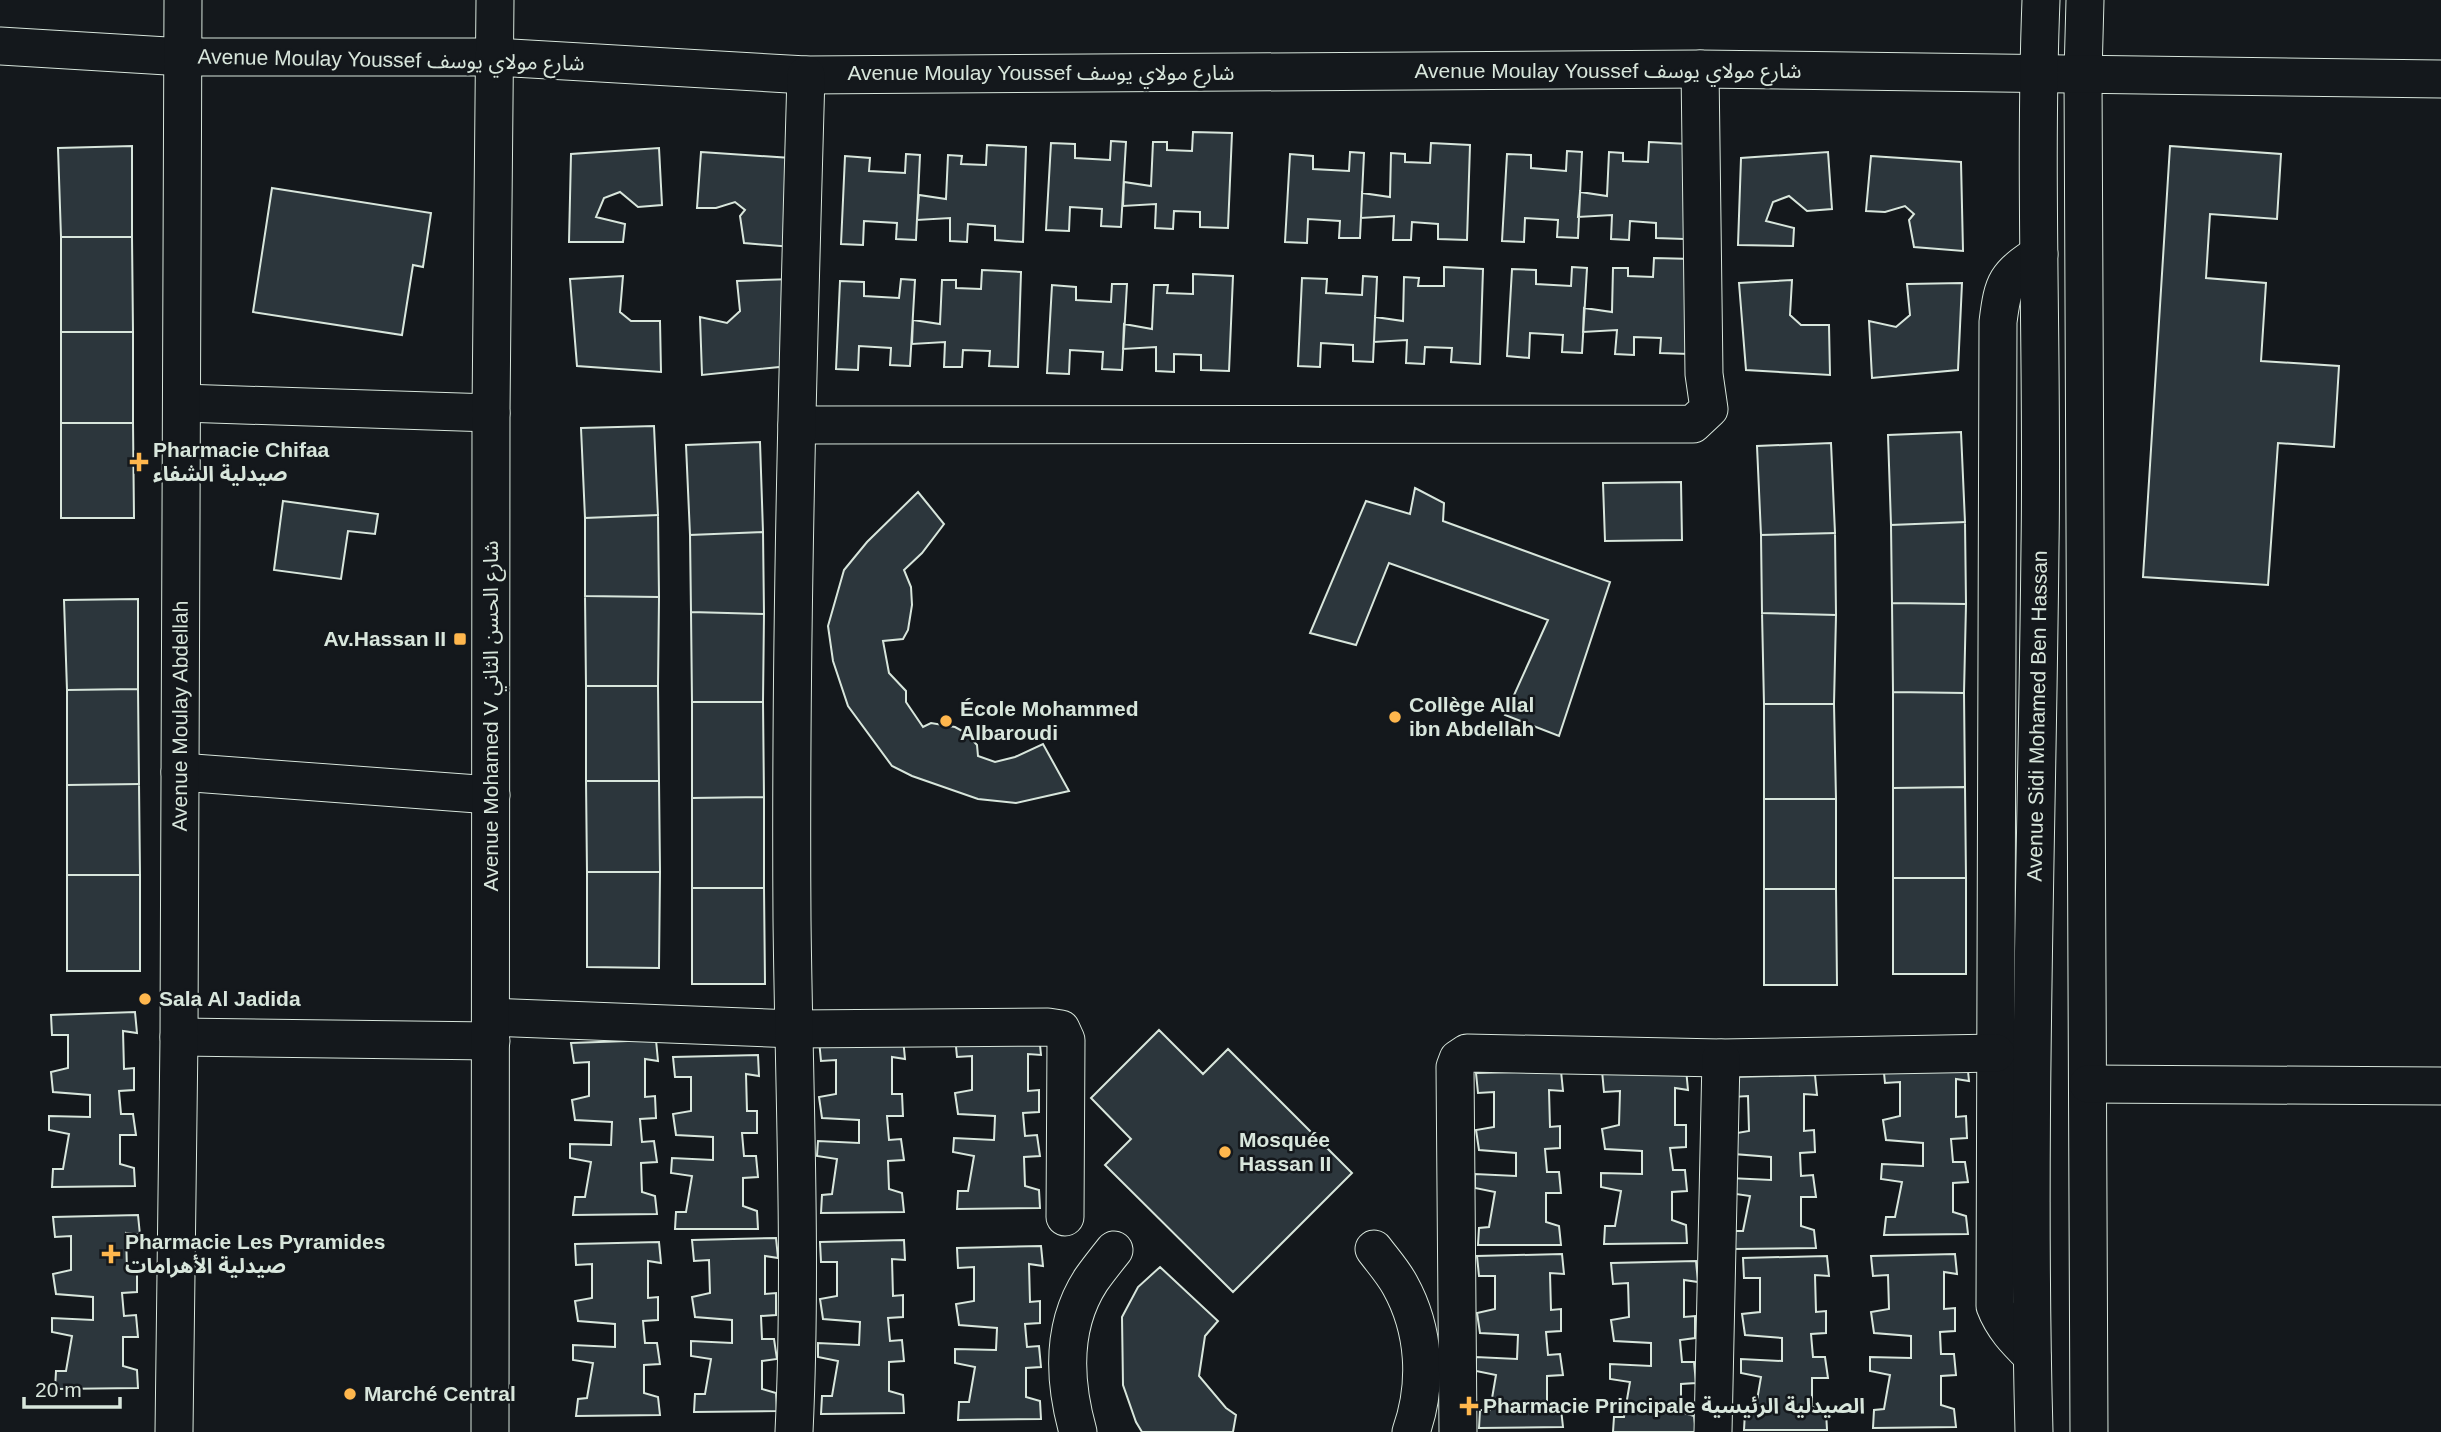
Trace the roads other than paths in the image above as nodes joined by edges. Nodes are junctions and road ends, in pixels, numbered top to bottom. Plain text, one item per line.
1 (183, 0) edge
2 (495, 0) edge
3 (2041, 0) edge
4 (2085, 0) edge
5 (0, 46) edge
6 (184, 57) junction
7 (494, 57) junction
8 (1700, 69) junction
9 (2083, 74) junction
10 (806, 75) junction
11 (2038, 75) junction
12 (2441, 79) edge
13 (2039, 254) junction
14 (182, 403) junction
15 (491, 413) junction
16 (797, 425) junction
17 (180, 772) junction
18 (491, 795) junction
19 (491, 1029) junction
20 (794, 1029) junction
21 (179, 1037) junction
22 (1996, 1053) junction
23 (1721, 1058) junction
24 (2088, 1084) junction
25 (2441, 1086) edge
26 (1065, 1217) dead end
27 (1114, 1250) dead end
28 (1374, 1250) dead end
29 (2032, 1356) junction
30 (174, 1432) edge
31 (490, 1432) edge
32 (794, 1432) edge
33 (1078, 1432) edge
34 (1411, 1432) edge
35 (1458, 1432) edge
36 (1713, 1432) edge
37 (2034, 1432) edge
38 (2090, 1432) edge

1 - 6 street, Avenue Moulay Abdellah
2 - 7 street, Avenue Mohamed V شارع الحسن الثاني
3 - 11 street, Avenue Sidi Mohamed Ben Hassan
4 - 9 street, Avenue Sidi Mohamed Ben Hassan
5 - 6 street, Avenue Moulay Youssef شارع مولاي يوسف
6 - 7 street, Avenue Moulay Youssef شارع مولاي يوسف
6 - 14 street, Avenue Moulay Abdellah
7 - 10 street, Avenue Moulay Youssef شارع مولاي يوسف
7 - 15 street, Avenue Mohamed V شارع الحسن الثاني
8 - 10 street, Avenue Moulay Youssef شارع مولاي يوسف
8 - 11 street, Avenue Moulay Youssef شارع مولاي يوسف
8 - 16 street
9 - 11 street, Avenue Moulay Youssef شارع مولاي يوسف
9 - 12 street, Avenue Moulay Youssef شارع مولاي يوسف
9 - 24 street, Avenue Sidi Mohamed Ben Hassan
10 - 16 street
11 - 13 street, Avenue Sidi Mohamed Ben Hassan
13 - 22 street
13 - 29 street, Avenue Sidi Mohamed Ben Hassan
14 - 15 street
14 - 17 street, Avenue Moulay Abdellah
15 - 18 street, Avenue Mohamed V شارع الحسن الثاني
16 - 20 street
17 - 18 street
17 - 21 street, Avenue Moulay Abdellah
18 - 19 street, Avenue Mohamed V شارع الحسن الثاني
19 - 20 street
19 - 21 street
19 - 31 street, Avenue Mohamed V شارع الحسن الثاني
20 - 26 street
20 - 32 street
21 - 30 street, Avenue Moulay Abdellah
22 - 23 street
22 - 29 street
23 - 35 street
23 - 36 street
24 - 25 street
24 - 38 street, Avenue Sidi Mohamed Ben Hassan
27 - 33 street
28 - 34 street
29 - 37 street, Avenue Sidi Mohamed Ben Hassan

